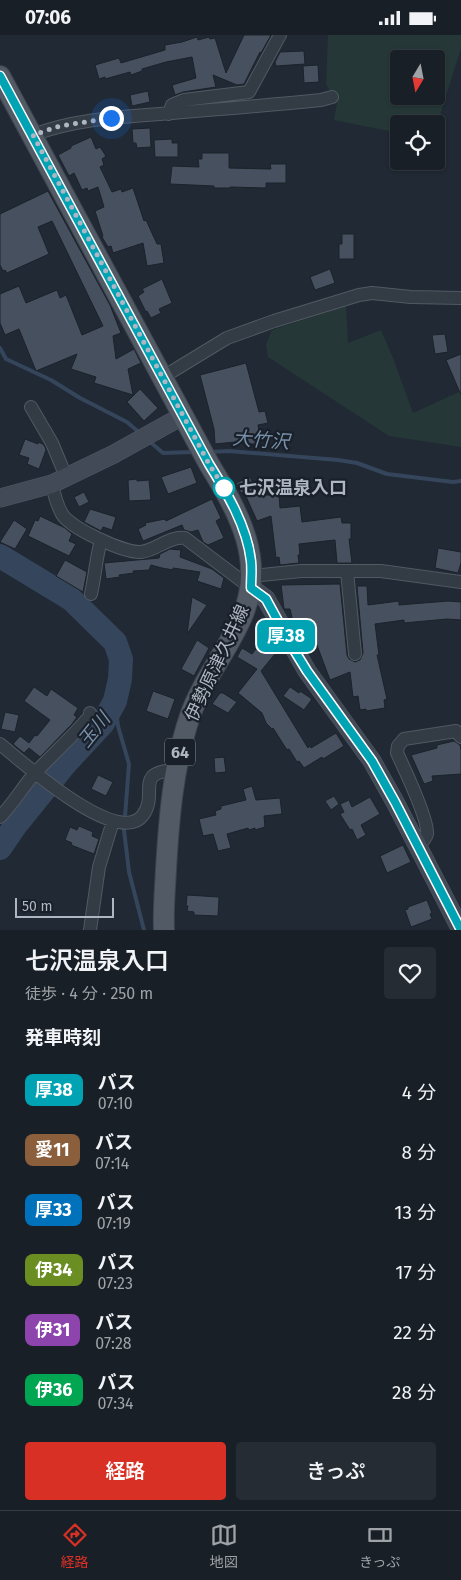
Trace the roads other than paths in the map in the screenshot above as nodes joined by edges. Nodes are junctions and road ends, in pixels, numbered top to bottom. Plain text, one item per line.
1 (280, 35) edge
2 (0, 76) edge
3 (332, 97) dead end
4 (169, 114) junction
5 (33, 135) junction
6 (461, 298) edge
7 (163, 377) junction
8 (31, 407) dead end
9 (184, 415) junction
10 (60, 481) junction
11 (0, 498) edge
12 (101, 540) junction
13 (347, 571) junction
14 (251, 582) junction
15 (461, 582) edge
16 (91, 594) dead end
17 (355, 654) dead end
18 (90, 713) dead end
19 (461, 737) edge
20 (0, 744) edge
21 (399, 745) junction
22 (175, 770) junction
23 (37, 774) junction
24 (424, 795) dead end
25 (0, 817) edge
26 (121, 822) junction
27 (418, 847) junction
28 (90, 930) edge
29 (164, 930) edge
30 (460, 930) edge

1 - 4 street
2 - 5 main road, 伊勢原津久井線 / 64
3 - 4 street
4 - 5 street
5 - 7 main road, 伊勢原津久井線 / 64
6 - 7 street
7 - 9 main road, 伊勢原津久井線 / 64
8 - 10 street
9 - 10 street
9 - 14 main road, 伊勢原津久井線 / 64
10 - 11 street
10 - 12 street
12 - 14 street
12 - 16 street
13 - 14 street
13 - 15 street
13 - 17 street
14 - 22 main road, 伊勢原津久井線 / 64
14 - 27 street
18 - 23 street
19 - 21 street
20 - 23 street
21 - 24 street
21 - 27 street
22 - 26 street
22 - 29 main road, 伊勢原津久井線 / 64
23 - 25 street
23 - 26 street
26 - 28 street
27 - 30 street

